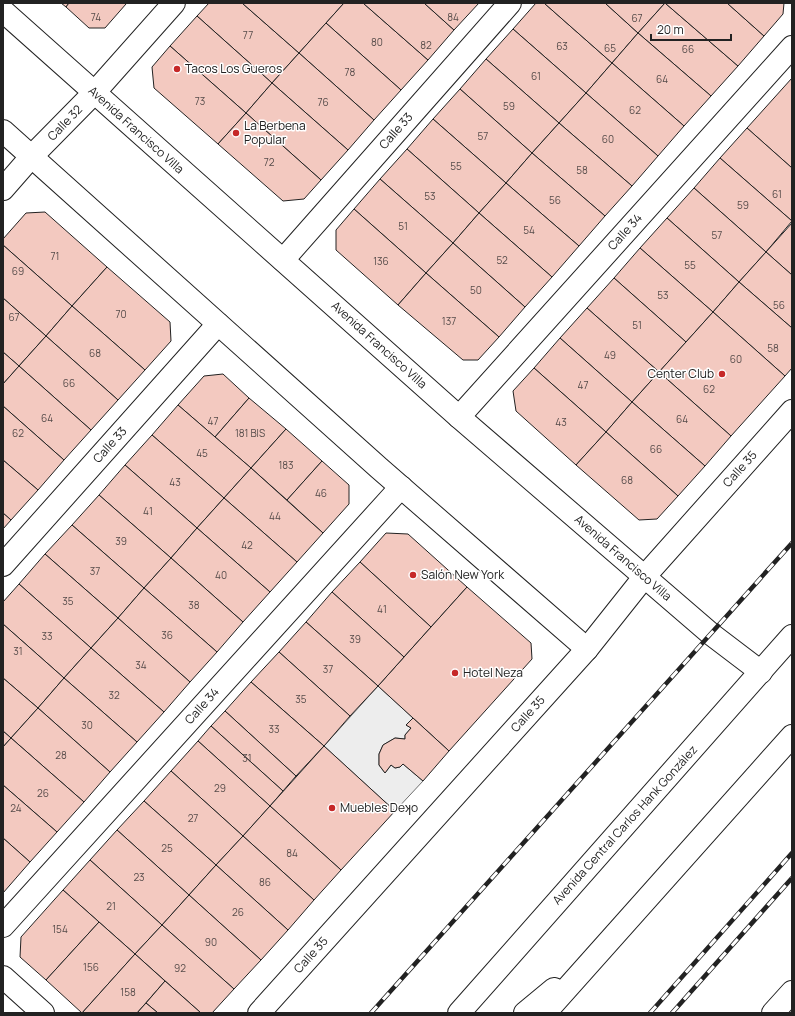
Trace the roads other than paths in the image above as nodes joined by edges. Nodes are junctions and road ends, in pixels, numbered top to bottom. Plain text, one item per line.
1 (174, 3) edge
2 (510, 3) edge
3 (3, 11) edge
4 (792, 47) edge
5 (94, 93) junction
6 (3, 131) edge
7 (31, 157) junction
8 (3, 189) edge
9 (283, 260) junction
10 (218, 324) junction
11 (792, 411) edge
12 (459, 417) junction
13 (401, 487) junction
14 (3, 565) edge
15 (645, 576) junction
16 (792, 636) edge
17 (587, 649) junction
18 (761, 672) junction
19 (792, 736) edge
20 (3, 926) edge
21 (597, 955) junction
22 (3, 977) edge
23 (792, 992) edge
24 (43, 1013) edge
25 (259, 1013) edge
26 (459, 1013) edge
27 (525, 1013) edge
28 (545, 1013) edge
29 (773, 1013) edge

1 - 5 main road, Calle 32
2 - 9 main road, Calle 33
3 - 5 main road, Avenida Francisco Villa
4 - 12 main road, Calle 34
5 - 7 main road, Calle 32
5 - 9 main road, Avenida Francisco Villa
6 - 7 main road
7 - 8 main road, Calle 32
7 - 10 main road
9 - 12 main road, Avenida Francisco Villa
10 - 13 main road
10 - 14 main road, Calle 33
11 - 15 main road, Calle 35
12 - 15 main road, Avenida Francisco Villa
13 - 17 main road
13 - 20 main road, Calle 34
15 - 17 main road, Calle 35
15 - 18 main road, Avenida Francisco Villa
16 - 18 main road, Avenida Central Carlos Hank González
17 - 25 main road, Calle 35
18 - 26 main road, Avenida Central Carlos Hank González
19 - 21 main road
21 - 27 main road
21 - 28 main road
22 - 24 main road
23 - 29 main road

